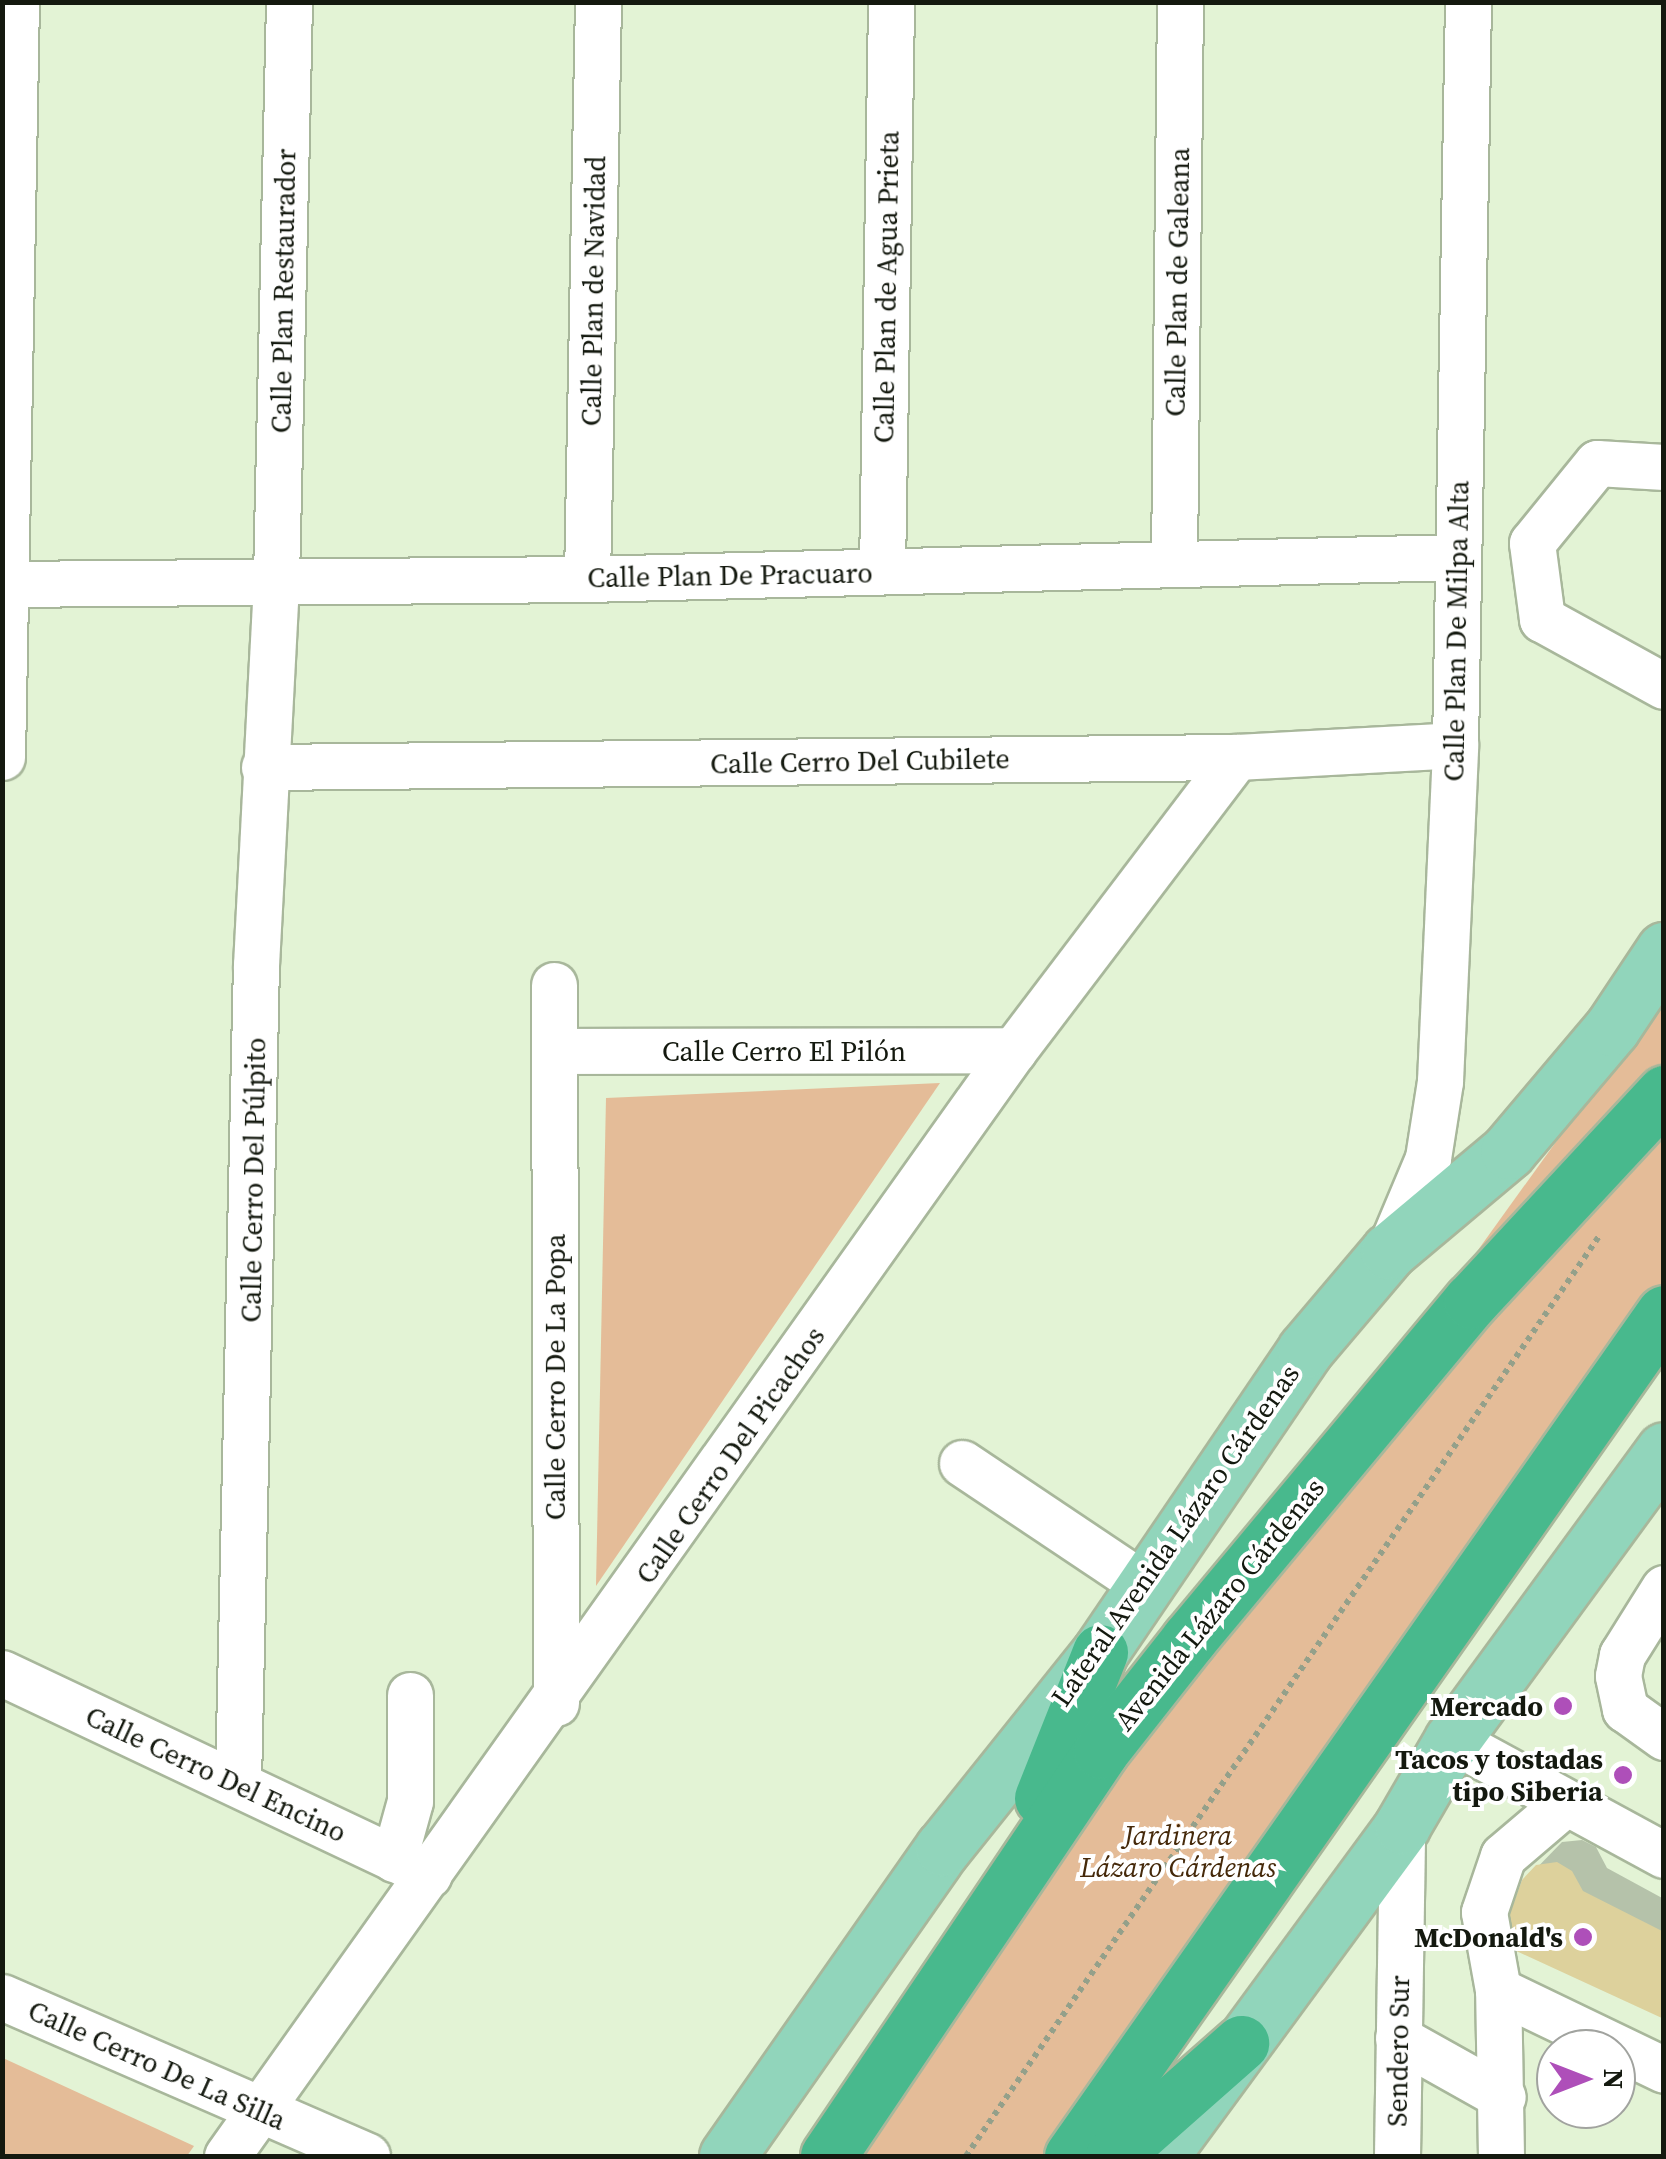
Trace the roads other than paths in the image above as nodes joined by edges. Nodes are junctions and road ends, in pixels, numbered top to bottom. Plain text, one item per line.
1 (16, 2) edge
2 (289, 2) edge
3 (598, 2) edge
4 (890, 2) edge
5 (1180, 2) edge
6 (1468, 2) edge
7 (1664, 466) edge
8 (1457, 557) junction
9 (1174, 562) junction
10 (882, 572) junction
11 (276, 579) junction
12 (587, 579) junction
13 (6, 584) edge
14 (1664, 686) edge
15 (1455, 745) junction
16 (2, 757) edge
17 (1236, 757) junction
18 (264, 767) junction
19 (1664, 950) edge
20 (554, 986) dead end
21 (1014, 1050) junction
22 (554, 1051) junction
23 (1664, 1093) edge
24 (1388, 1251) junction
25 (1664, 1312) edge
26 (1664, 1450) edge
27 (962, 1463) dead end
28 (1144, 1585) junction
29 (1664, 1588) edge
30 (1100, 1652) junction
31 (2, 1674) edge
32 (410, 1695) dead end
33 (556, 1703) junction
34 (1664, 1737) edge
35 (1452, 1740) junction
36 (238, 1782) junction
37 (1564, 1804) junction
38 (1402, 1826) junction
39 (1664, 1854) edge
40 (412, 1867) junction
41 (1002, 1901) junction
42 (1498, 1990) junction
43 (2, 1996) edge
44 (1398, 2038) junction
45 (1241, 2042) junction
46 (1664, 2070) edge
47 (1502, 2097) junction
48 (258, 2109) junction
49 (227, 2156) edge
50 (368, 2156) edge
51 (727, 2156) edge
52 (828, 2156) edge
53 (1072, 2156) edge
54 (1113, 2156) edge
55 (1160, 2156) edge
56 (1397, 2156) edge
57 (1501, 2156) edge

1 - 13 street
2 - 11 street, Calle Plan Restaurador
3 - 12 street, Calle Plan de Navidad
4 - 10 street, Calle Plan de Agua Prieta
5 - 9 street, Calle Plan de Galeana
6 - 8 street, Calle Plan De Milpa Alta
7 - 14 street
8 - 9 street, Calle Plan De Pracuaro
8 - 15 street, Calle Plan De Milpa Alta
9 - 10 street, Calle Plan De Pracuaro
10 - 12 street, Calle Plan De Pracuaro
11 - 12 street, Calle Plan De Pracuaro
11 - 13 street, Calle Plan De Pracuaro
11 - 18 street, Calle Cerro Del Púlpito
13 - 16 street
15 - 17 street, Calle Cerro Del Cubilete
15 - 24 street, Calle Plan De Milpa Alta
17 - 18 street, Calle Cerro Del Cubilete
17 - 21 street, Calle Cerro Del Picachos
18 - 36 street, Calle Cerro Del Púlpito
19 - 24 main road, Lateral Avenida Lázaro Cárdenas
20 - 22 street, Calle Cerro De La Popa
21 - 22 street, Calle Cerro El Pilón
21 - 33 street, Calle Cerro Del Picachos
22 - 33 street, Calle Cerro De La Popa
23 - 41 highway, Avenida Lázaro Cárdenas
24 - 28 main road, Lateral Avenida Lázaro Cárdenas
25 - 53 highway
26 - 35 main road
27 - 28 street
28 - 30 main road, Lateral Avenida Lázaro Cárdenas
29 - 34 street
30 - 41 highway
30 - 51 main road, Lateral Avenida Lázaro Cárdenas
31 - 36 street, Calle Cerro Del Encino
32 - 40 street
33 - 40 street, Calle Cerro Del Picachos
35 - 37 street
35 - 38 main road
36 - 40 street, Calle Cerro Del Encino
37 - 39 street
37 - 42 street
38 - 44 street, Sendero Sur
38 - 45 main road
40 - 48 street, Calle Cerro Del Picachos
41 - 52 highway, Avenida Lázaro Cárdenas
42 - 46 street
42 - 47 street
43 - 48 street, Calle Cerro De La Silla
44 - 47 street
44 - 56 street, Sendero Sur
45 - 54 highway
45 - 55 main road
47 - 57 street
48 - 49 street, Calle Cerro Del Picachos
48 - 50 street, Calle Cerro De La Silla

